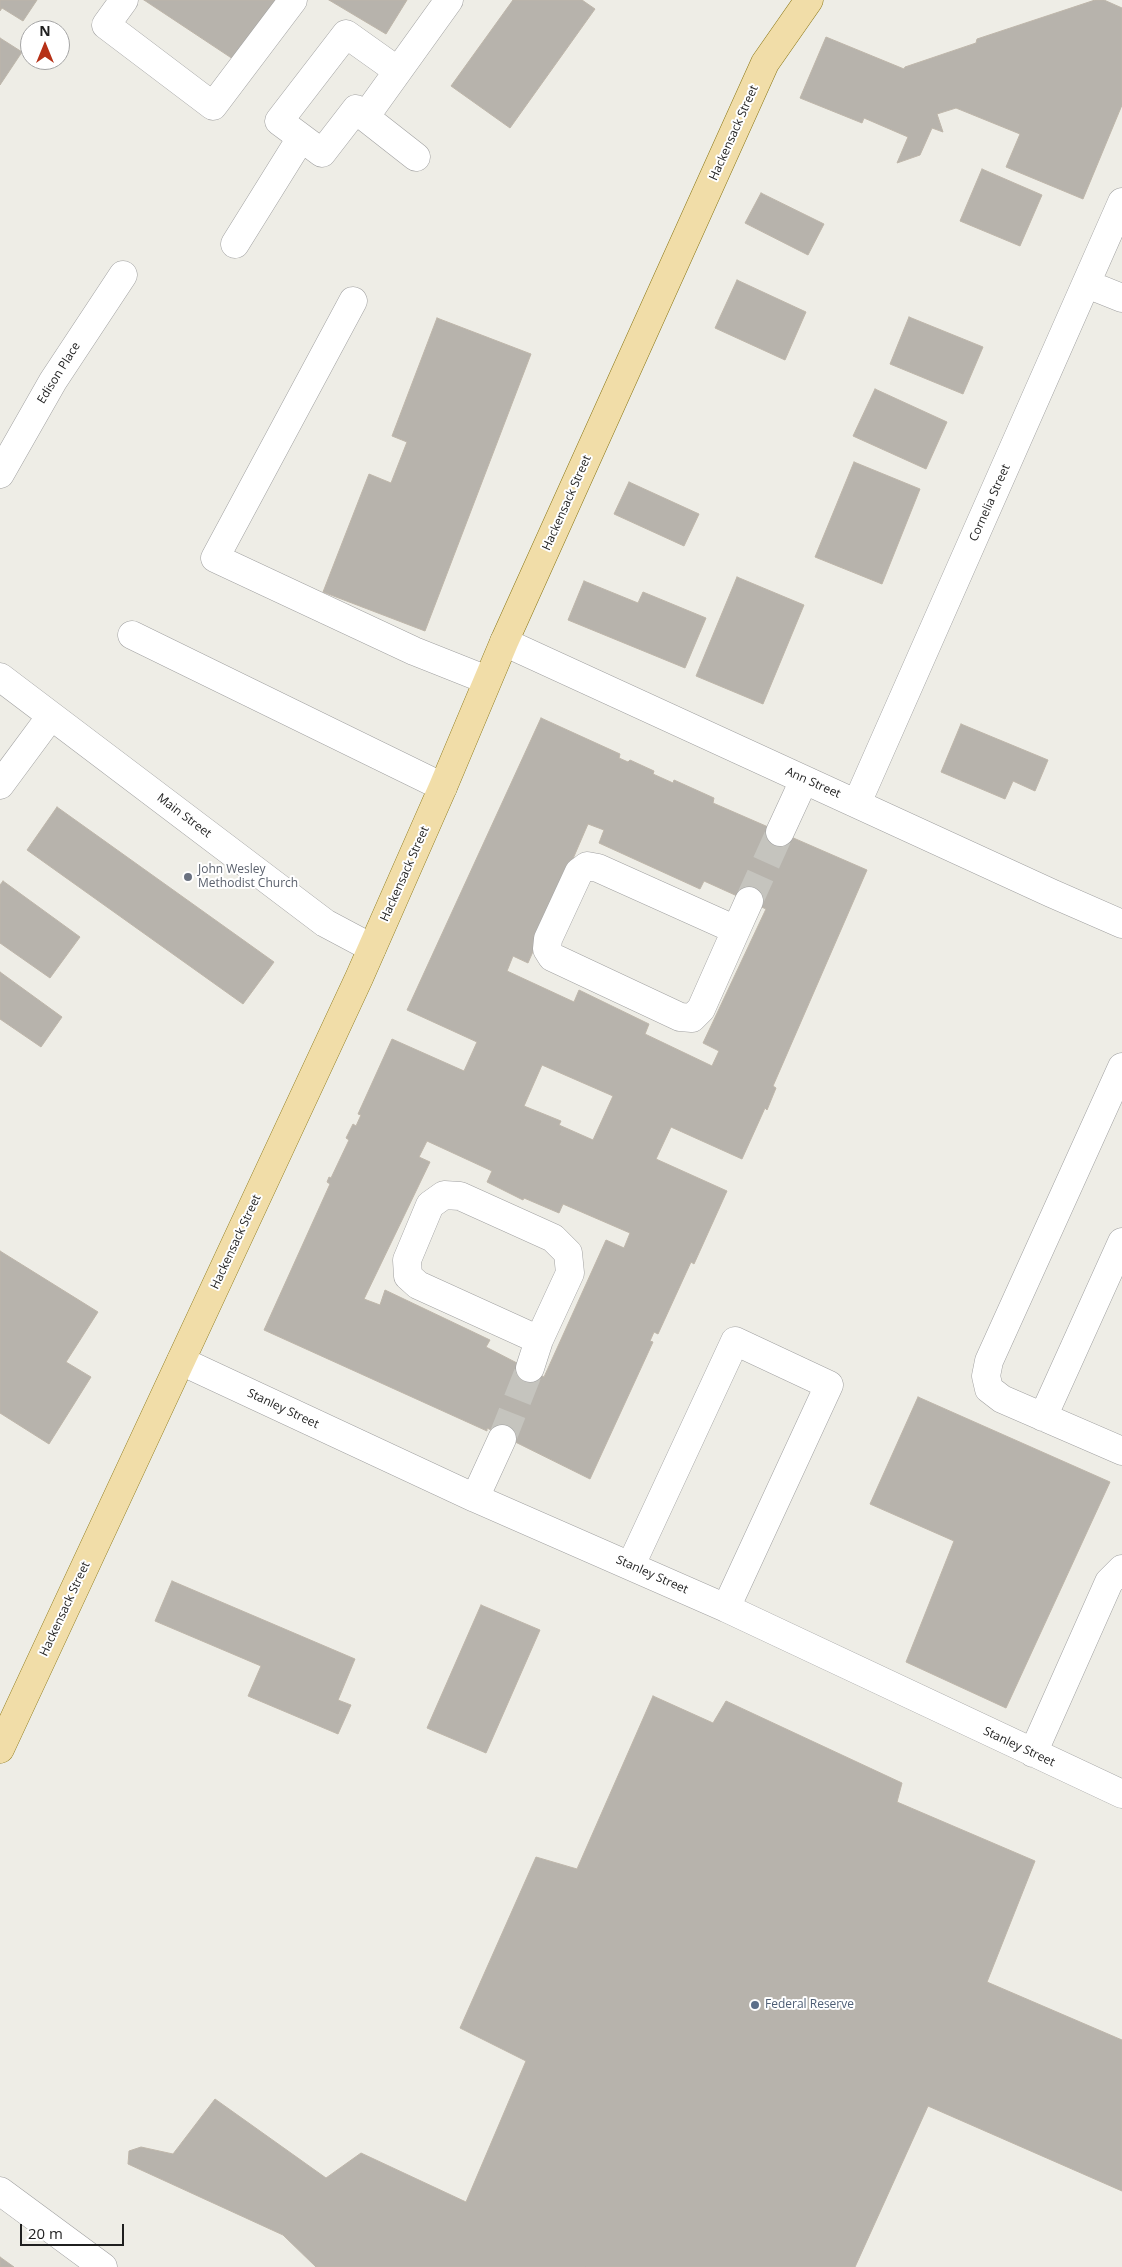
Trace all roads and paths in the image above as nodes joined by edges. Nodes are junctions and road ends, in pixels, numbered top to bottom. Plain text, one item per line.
1 (124, 0) edge
2 (293, 0) edge
3 (449, 0) edge
4 (809, 0) edge
5 (398, 71) junction
6 (366, 117) junction
7 (301, 138) junction
8 (416, 157) dead end
9 (1122, 202) edge
10 (235, 244) dead end
11 (123, 275) dead end
12 (1087, 284) junction
13 (1122, 298) edge
14 (353, 301) dead end
15 (0, 474) edge
16 (132, 635) dead end
17 (504, 642) junction
18 (0, 677) edge
19 (488, 680) junction
20 (51, 716) junction
21 (804, 780) junction
22 (0, 785) edge
23 (443, 787) junction
24 (857, 803) junction
25 (780, 832) tunnel mouth
26 (749, 901) tunnel mouth
27 (1122, 924) edge
28 (736, 930) junction
29 (372, 948) junction
30 (1122, 1067) edge
31 (1122, 1242) edge
32 (539, 1340) junction
33 (181, 1361) junction
34 (530, 1368) tunnel mouth
35 (1043, 1417) junction
36 (502, 1439) tunnel mouth
37 (1122, 1451) edge
38 (475, 1498) junction
39 (632, 1566) junction
40 (1122, 1569) edge
41 (726, 1608) junction
42 (0, 1749) edge
43 (1033, 1753) junction
44 (1122, 1794) edge
45 (0, 2191) edge
46 (103, 2267) edge

1 - 2 street
3 - 5 street
4 - 17 main road, Hackensack Street
5 - 6 street
5 - 7 street
6 - 7 street
6 - 8 street
7 - 10 street
9 - 12 street, Cornelia Street
11 - 15 street, Edison Place
12 - 13 street
12 - 24 street, Cornelia Street
14 - 19 street
16 - 23 street
17 - 19 main road, Hackensack Street
17 - 21 street, Ann Street
18 - 20 street, Main Street
19 - 23 main road, Hackensack Street
20 - 22 street
20 - 29 street, Main Street
21 - 24 street, Ann Street
21 - 25 street
23 - 29 main road, Hackensack Street
24 - 27 street, Ann Street
26 - 28 street
28 - 28 street
29 - 33 main road, Hackensack Street
30 - 35 street
31 - 35 street
32 - 32 street
32 - 34 street
33 - 38 street, Stanley Street
33 - 42 main road, Hackensack Street
35 - 37 street
36 - 38 street
38 - 39 street, Stanley Street
39 - 41 street, Stanley Street
39 - 41 street
40 - 43 street
41 - 43 street, Stanley Street
43 - 44 street, Stanley Street
45 - 46 street

